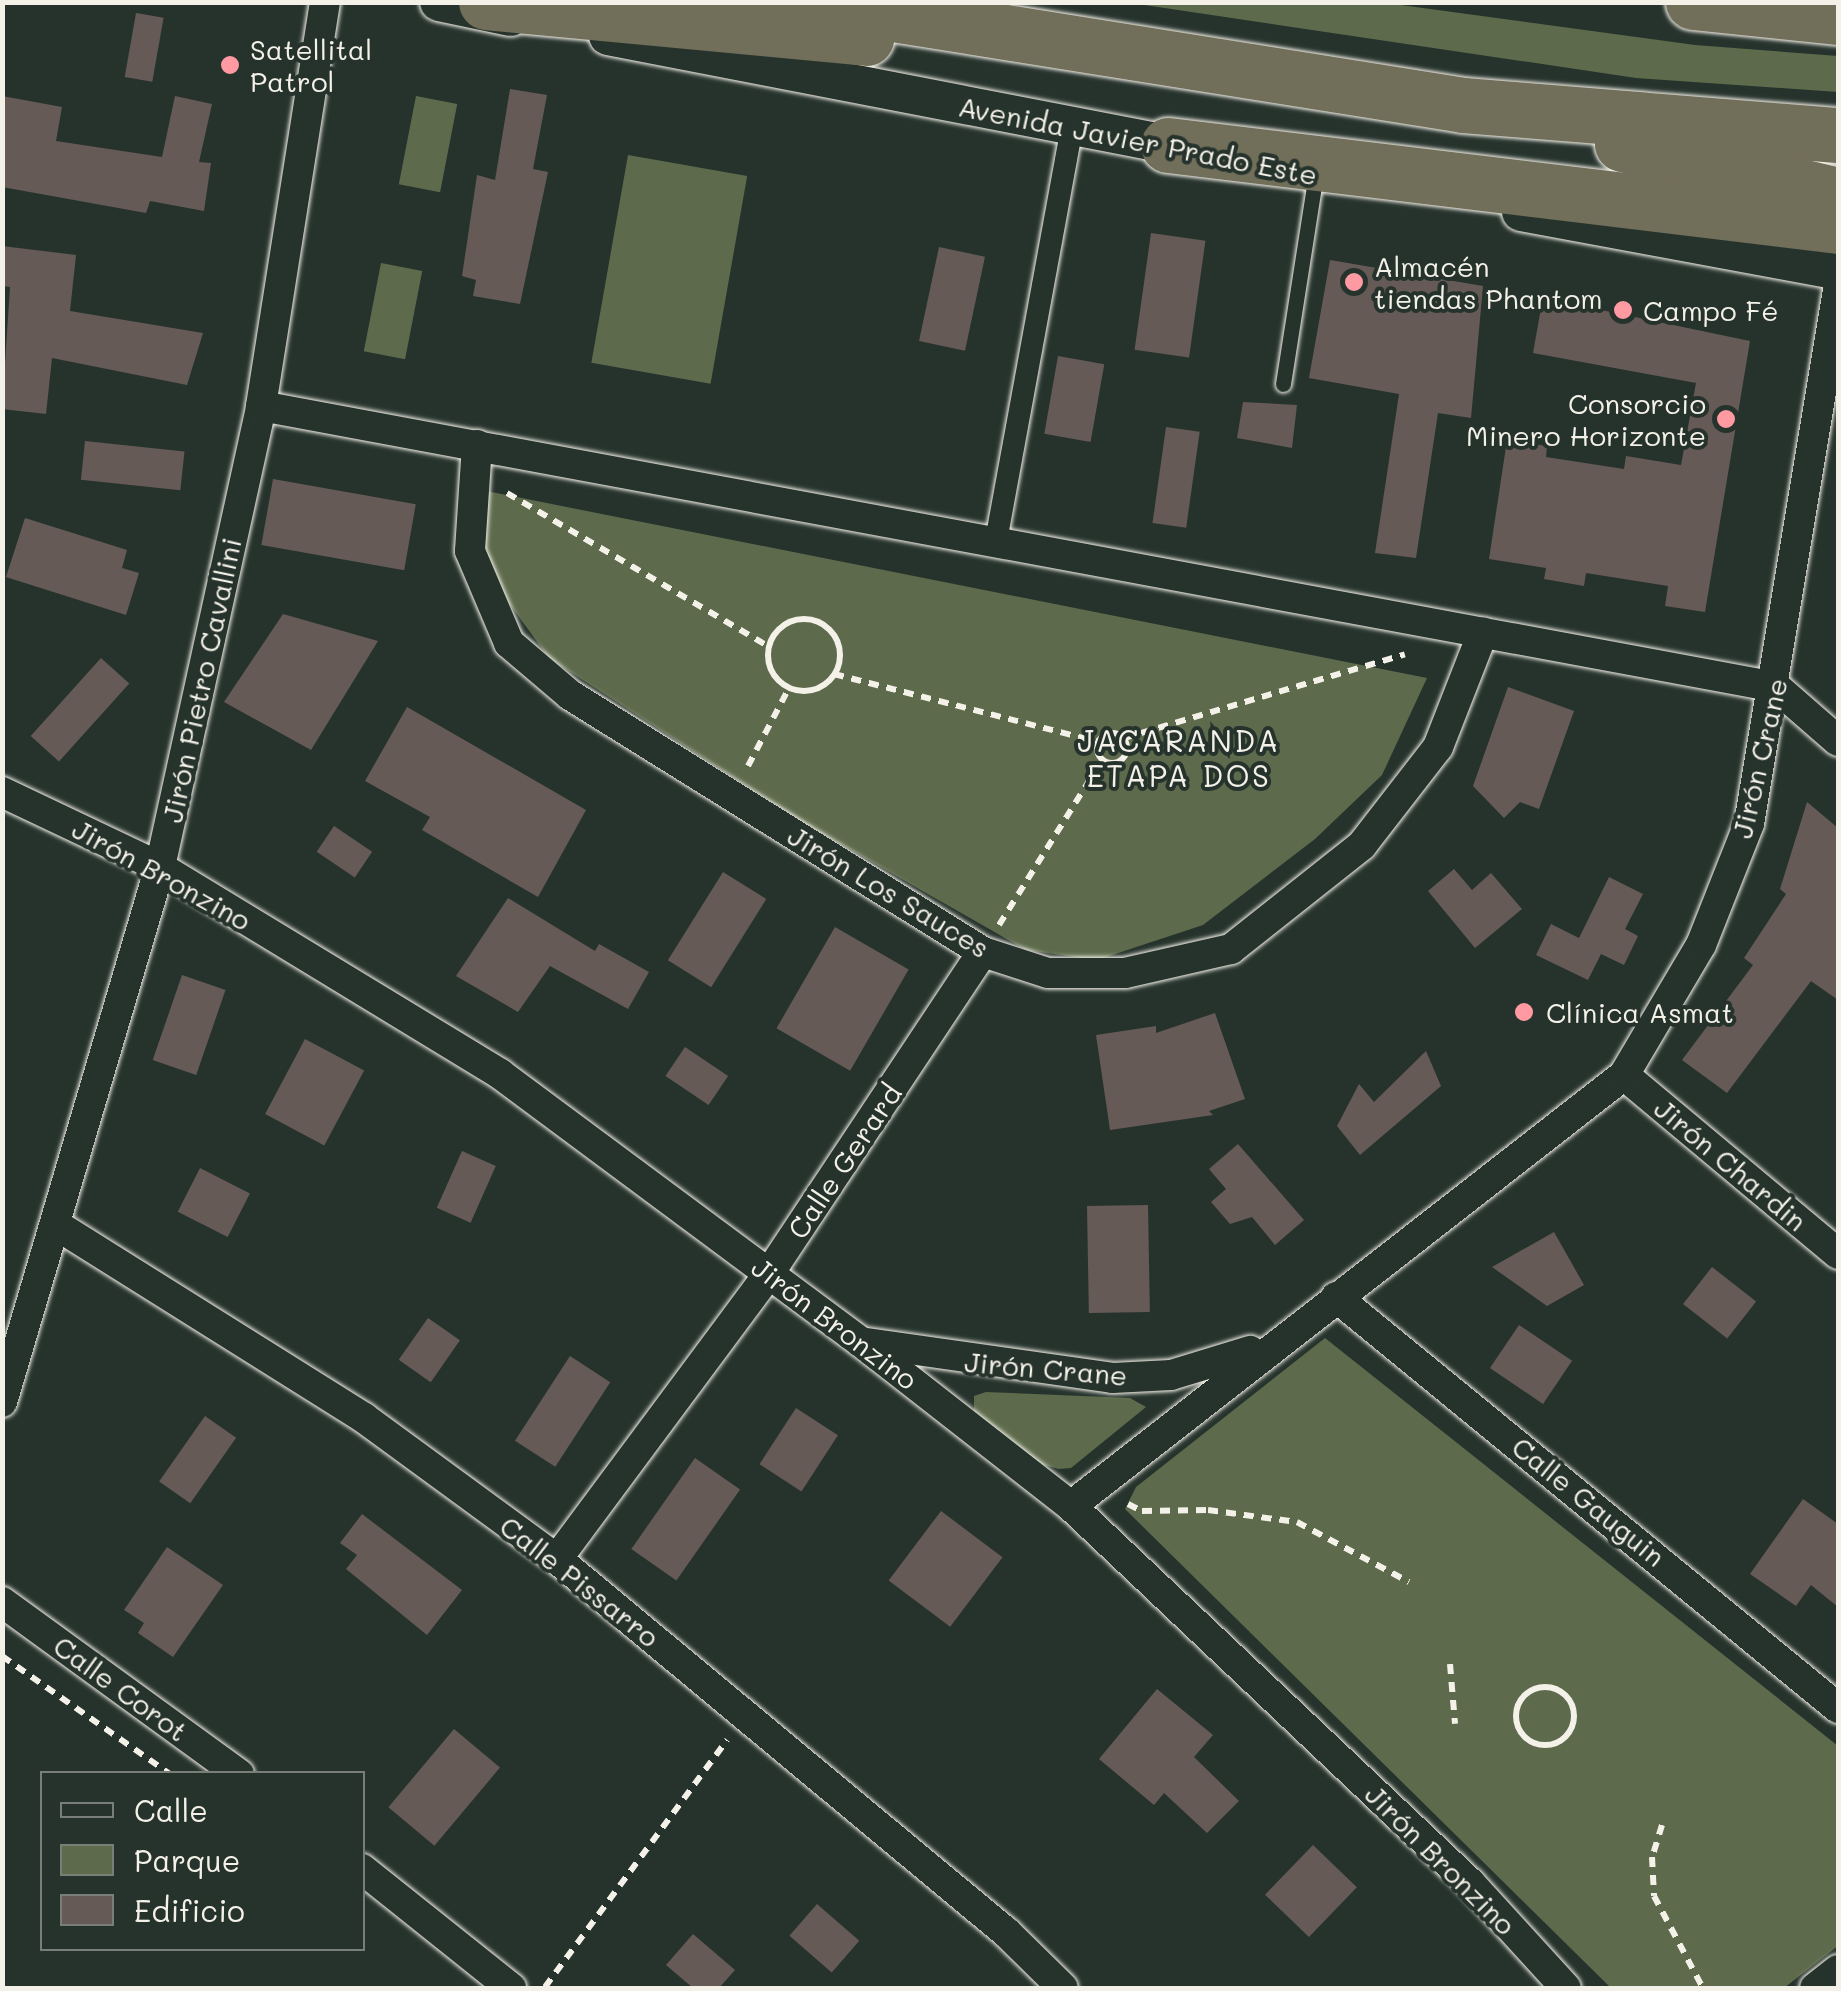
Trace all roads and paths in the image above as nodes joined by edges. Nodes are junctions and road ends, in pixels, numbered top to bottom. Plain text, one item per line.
1 (325, 2) edge
2 (439, 2) edge
3 (486, 2) edge
4 (818, 2) edge
5 (1693, 2) edge
6 (1838, 17) edge
7 (1181, 59) junction
8 (1464, 105) junction
9 (1072, 128) junction
10 (1838, 135) edge
11 (1168, 145) junction
12 (1316, 174) junction
13 (1838, 195) edge
14 (1838, 226) edge
15 (1838, 271) edge
16 (1838, 290) edge
17 (1283, 384) dead end
18 (261, 406) junction
19 (476, 460) junction
20 (996, 542) junction
21 (1483, 632) junction
22 (769, 646) junction
23 (834, 674) junction
24 (1776, 687) junction
25 (789, 688) junction
26 (1124, 738) junction
27 (1838, 741) edge
28 (1098, 742) junction
29 (1102, 760) junction
30 (2, 792) edge
31 (732, 796) junction
32 (160, 868) junction
33 (983, 952) junction
34 (1624, 1075) junction
35 (58, 1226) junction
36 (1838, 1254) edge
37 (770, 1272) junction
38 (1336, 1297) junction
39 (1285, 1337) junction
40 (861, 1342) junction
41 (2, 1402) edge
42 (1118, 1498) dead end
43 (1071, 1506) junction
44 (558, 1559) junction
45 (1409, 1582) dead end
46 (2, 1602) edge
47 (2, 1656) edge
48 (1450, 1664) dead end
49 (1518, 1704) joint
50 (1838, 1708) edge
51 (746, 1714) junction
52 (1456, 1724) dead end
53 (166, 1771) edge
54 (235, 1771) edge
55 (1662, 1825) dead end
56 (365, 1871) edge
57 (1838, 1970) edge
58 (511, 1988) edge
59 (544, 1988) edge
60 (1063, 1988) edge
61 (1566, 1988) edge
62 (1703, 1988) edge
63 (1815, 1988) edge

1 - 18 street, Jirón Pietro Cavallini
2 - 9 street, Avenida Javier Prado Este
3 - 7 highway
4 - 7 highway
5 - 6 highway
7 - 8 highway
8 - 10 highway
8 - 13 highway
9 - 11 street, Avenida Javier Prado Este
9 - 20 street
11 - 12 street, Avenida Javier Prado Este
11 - 14 highway
12 - 15 street, Avenida Javier Prado Este
12 - 17 lane
16 - 24 street, Jirón Crane
18 - 19 street
18 - 32 street, Jirón Pietro Cavallini
19 - 20 street
19 - 22 path
19 - 31 street, Jirón Los Sauces
20 - 21 street
21 - 24 street
21 - 26 path
21 - 33 street, Jirón Los Sauces
22 - 23 path
22 - 25 path
23 - 25 path
23 - 28 path
24 - 27 street
24 - 34 street, Jirón Crane
25 - 31 path
26 - 28 path
26 - 29 path
28 - 29 path
29 - 33 path
30 - 32 street, Jirón Bronzino
31 - 33 street, Jirón Los Sauces
32 - 35 street, Jirón Pietro Cavallini
32 - 37 street, Jirón Bronzino
33 - 37 street, Calle Gerard
34 - 36 street, Jirón Chardin
34 - 38 street, Jirón Crane
35 - 41 street, Jirón Pietro Cavallini
35 - 44 street, Calle Pissarro
37 - 40 street, Jirón Bronzino
37 - 44 street, Calle Gerard
38 - 39 street, Jirón Crane
38 - 50 street, Calle Gauguin
39 - 40 street, Jirón Crane
39 - 43 street, Jirón Crane
40 - 43 street, Jirón Bronzino
42 - 45 path
43 - 61 street, Jirón Bronzino
44 - 51 street, Calle Pissarro
46 - 54 street, Calle Corot
47 - 53 path
48 - 52 path
49 - 49 path
51 - 59 path
51 - 60 street, Calle Pissarro
55 - 62 path
56 - 58 street
57 - 63 street

